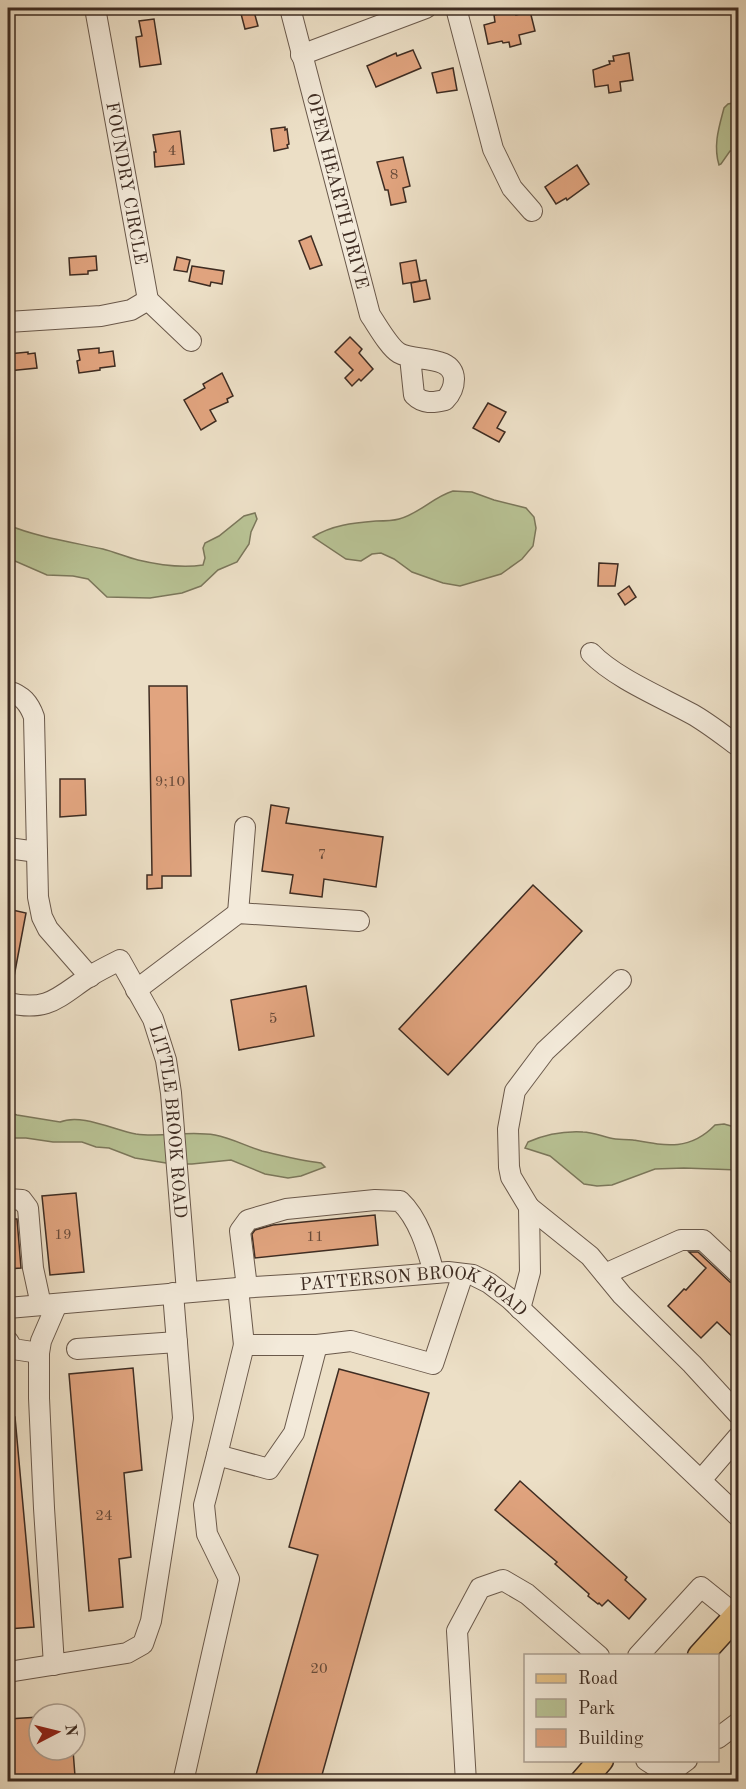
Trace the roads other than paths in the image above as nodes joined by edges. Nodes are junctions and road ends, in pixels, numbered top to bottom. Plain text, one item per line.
1 (95, 8) edge
2 (290, 8) edge
3 (426, 8) edge
4 (456, 8) edge
5 (302, 55) junction
6 (532, 211) dead end
7 (148, 300) junction
8 (8, 322) edge
9 (192, 341) dead end
10 (410, 357) dead end
11 (591, 653) dead end
12 (8, 691) edge
13 (738, 746) edge
14 (245, 826) dead end
15 (8, 848) edge
16 (37, 852) junction
17 (238, 914) junction
18 (360, 921) dead end
19 (90, 976) junction
20 (621, 980) dead end
21 (136, 990) junction
22 (8, 1003) edge
23 (8, 1199) edge
24 (529, 1207) junction
25 (434, 1273) junction
26 (738, 1273) edge
27 (463, 1274) junction
28 (605, 1274) junction
29 (243, 1287) junction
30 (180, 1293) junction
31 (49, 1304) junction
32 (9, 1308) edge
33 (520, 1309) junction
34 (8, 1330) edge
35 (8, 1341) edge
36 (177, 1342) junction
37 (244, 1345) junction
38 (317, 1345) junction
39 (77, 1349) dead end
40 (39, 1353) junction
41 (738, 1414) edge
42 (738, 1437) edge
43 (217, 1455) junction
44 (701, 1480) junction
45 (738, 1516) edge
46 (738, 1615) edge
47 (596, 1654) edge
48 (640, 1654) edge
49 (702, 1654) edge
50 (54, 1665) junction
51 (8, 1672) edge
52 (738, 1723) edge
53 (719, 1737) edge
54 (600, 1762) edge
55 (648, 1762) edge
56 (686, 1762) edge
57 (674, 1778) edge
58 (183, 1782) edge
59 (466, 1782) edge
60 (582, 1782) edge

1 - 7 street, FOUNDRY CIRCLE
2 - 5 street, OPEN HEARTH DRIVE
3 - 5 street
4 - 6 street
5 - 10 street, OPEN HEARTH DRIVE
7 - 8 street
7 - 9 street
11 - 13 street
12 - 16 street
14 - 17 street
15 - 16 street
16 - 19 street
17 - 18 street
17 - 21 street
19 - 21 street, LITTLE BROOK ROAD
19 - 22 street
20 - 24 street
21 - 30 street, LITTLE BROOK ROAD
23 - 31 street
24 - 28 street
24 - 33 street
25 - 27 street, PATTERSON BROOK ROAD
25 - 29 street, PATTERSON BROOK ROAD
25 - 29 street
26 - 28 street
27 - 33 street, PATTERSON BROOK ROAD
27 - 38 street
28 - 41 street
29 - 30 street, PATTERSON BROOK ROAD
29 - 37 street
30 - 31 street, PATTERSON BROOK ROAD
30 - 36 street, LITTLE BROOK ROAD
31 - 32 street, PATTERSON BROOK ROAD
31 - 40 street
32 - 34 street
33 - 44 street, PATTERSON BROOK ROAD
35 - 40 street
36 - 39 street
36 - 50 street, LITTLE BROOK ROAD
37 - 38 street
37 - 43 street
38 - 43 street
40 - 50 street
42 - 44 street
43 - 58 street
44 - 45 street, PATTERSON BROOK ROAD
46 - 48 street
46 - 49 main road
47 - 59 street
50 - 51 street
52 - 53 street
54 - 60 main road
55 - 57 street
56 - 57 street

